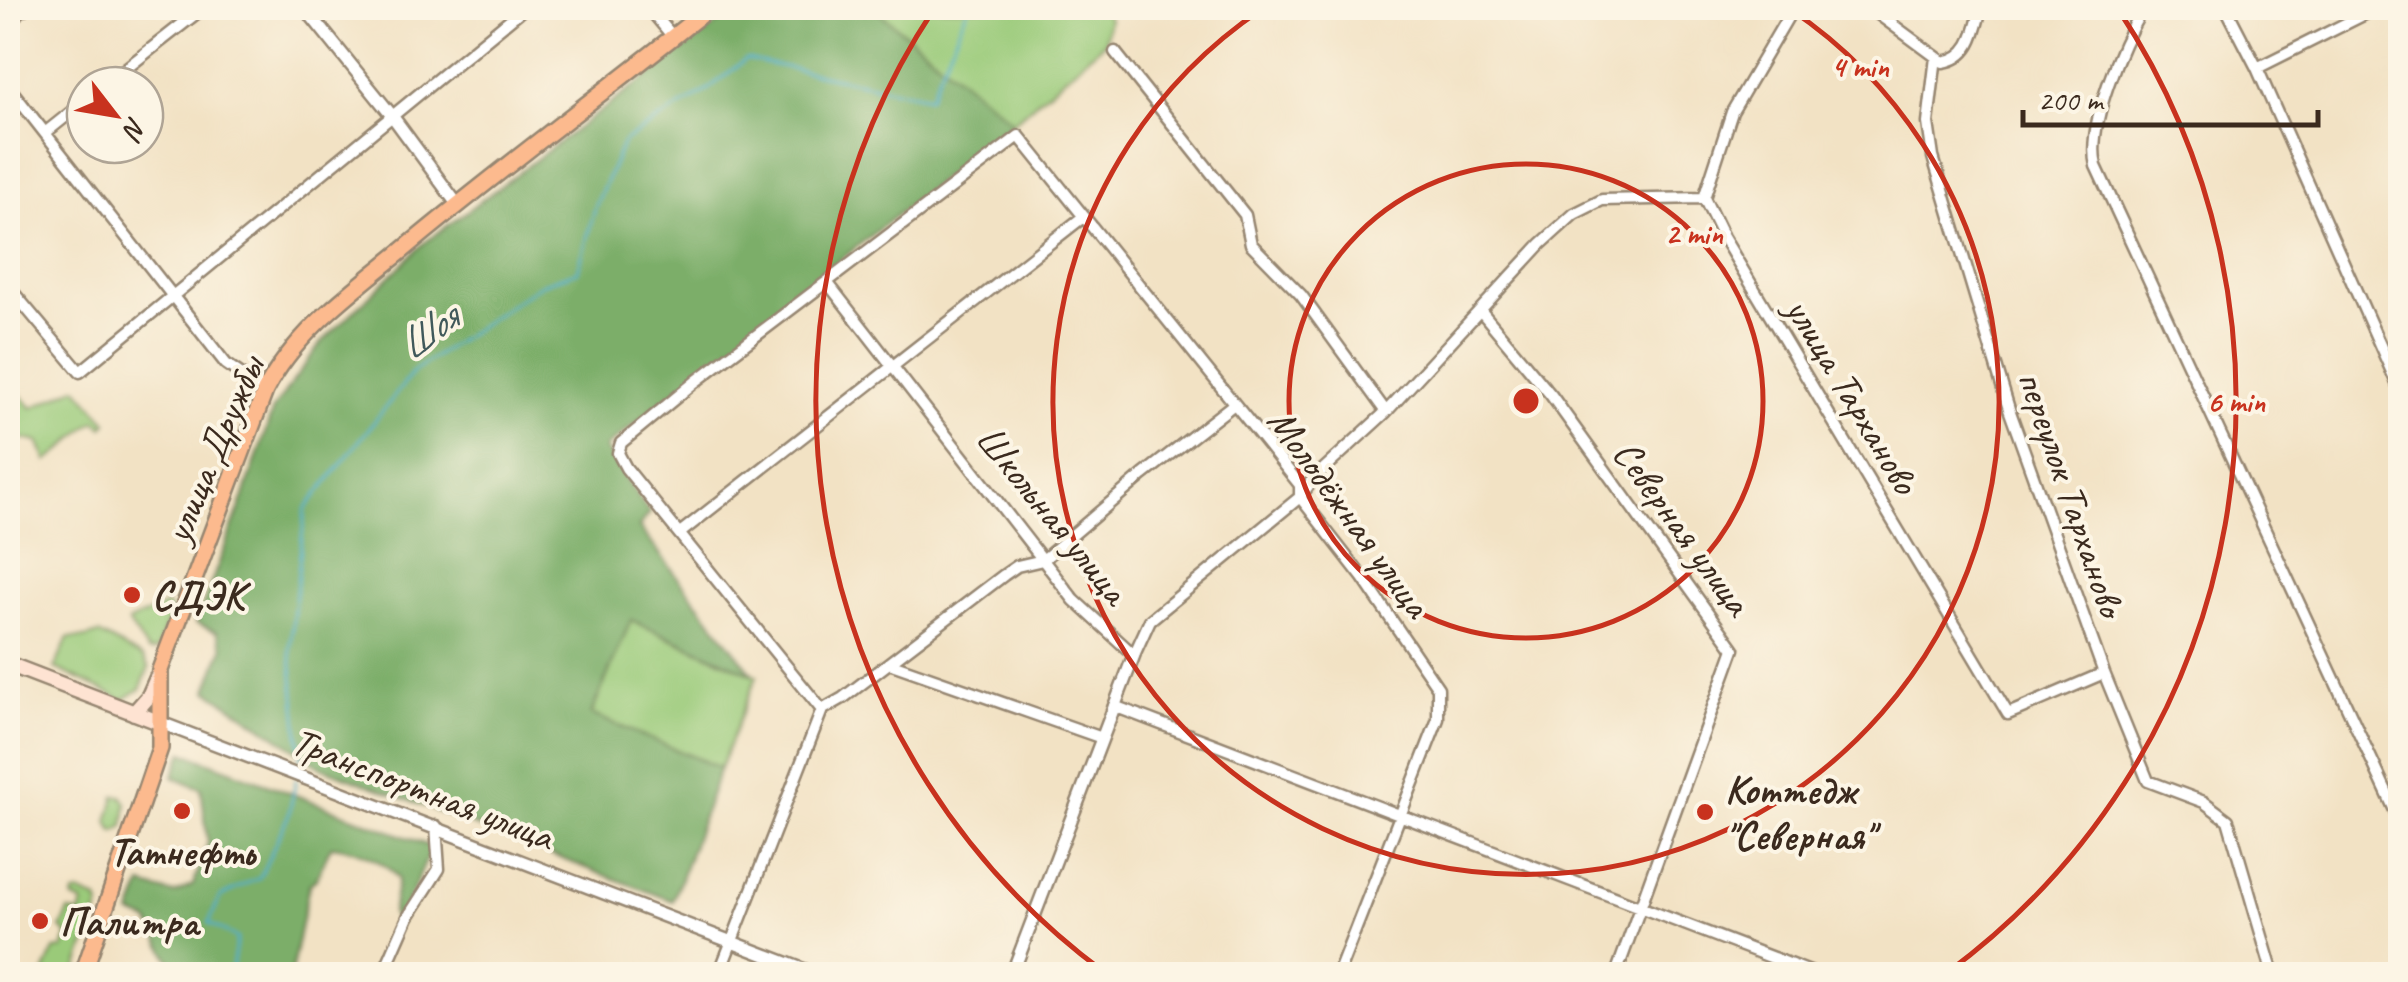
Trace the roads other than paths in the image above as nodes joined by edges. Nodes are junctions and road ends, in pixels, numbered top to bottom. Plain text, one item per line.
1 (25, 8) edge
2 (202, 8) edge
3 (305, 8) edge
4 (524, 8) edge
5 (649, 8) edge
6 (709, 8) edge
7 (1554, 8) edge
8 (1574, 8) edge
9 (1794, 8) edge
10 (1870, 8) edge
11 (1981, 8) edge
12 (2143, 8) edge
13 (2226, 8) edge
14 (2377, 8) edge
15 (8, 21) edge
16 (674, 37) junction
17 (1115, 52) dead end
18 (1936, 56) junction
19 (130, 65) edge
20 (2257, 68) junction
21 (8, 86) edge
22 (393, 117) junction
23 (65, 118) edge
24 (45, 134) junction
25 (1704, 198) junction
26 (457, 204) junction
27 (1083, 217) junction
28 (827, 282) junction
29 (8, 286) edge
30 (172, 294) junction
31 (1480, 310) junction
32 (894, 366) junction
33 (265, 390) junction
34 (2400, 390) edge
35 (1234, 404) junction
36 (1386, 412) junction
37 (1300, 498) junction
38 (680, 533) junction
39 (1043, 560) junction
40 (1134, 656) junction
41 (8, 664) edge
42 (889, 664) junction
43 (160, 670) junction
44 (2104, 673) junction
45 (1114, 706) junction
46 (822, 710) junction
47 (134, 712) junction
48 (161, 723) junction
49 (1102, 738) junction
50 (1398, 815) junction
51 (2400, 821) edge
52 (436, 826) junction
53 (1640, 908) junction
54 (730, 941) junction
55 (83, 974) edge
56 (383, 974) edge
57 (719, 974) edge
58 (814, 974) edge
59 (1012, 974) edge
60 (1338, 974) edge
61 (1616, 974) edge
62 (1815, 974) edge
63 (2273, 974) edge

1 - 15 street
2 - 19 street
3 - 22 street
4 - 22 street
5 - 16 street
6 - 16 main road, улица Дружбы
7 - 8 street
9 - 25 street
10 - 18 street
11 - 18 street
12 - 51 street
13 - 20 street
14 - 20 street
16 - 26 main road, улица Дружбы
17 - 36 street
18 - 44 street, переулок Тарханово
20 - 34 street
21 - 24 street
22 - 26 street
22 - 30 street
23 - 24 street
24 - 30 street
25 - 31 street
25 - 44 street, улица Тарханово
26 - 33 main road, улица Дружбы
27 - 28 street, Молодёжная улица
27 - 32 street
27 - 35 street, Молодёжная улица
28 - 32 street, Школьная улица
28 - 38 street
29 - 30 street
30 - 33 street
31 - 36 street
31 - 53 street, Северная улица
32 - 38 street
32 - 39 street, Школьная улица
33 - 43 main road, улица Дружбы
35 - 37 street, Молодёжная улица
35 - 39 street
36 - 37 street
37 - 40 street
37 - 50 street, Молодёжная улица
38 - 46 street
39 - 40 street, Школьная улица
39 - 42 street
40 - 45 street, Школьная улица
41 - 47 main road, Транспортная улица
42 - 46 street
42 - 49 street
43 - 47 main road
43 - 48 main road, улица Дружбы
44 - 63 street, переулок Тарханово
45 - 49 street, Школьная улица
45 - 50 street
46 - 54 street
47 - 48 main road, Транспортная улица
48 - 52 street, Транспортная улица
48 - 55 main road, улица Дружбы
49 - 59 street, Школьная улица
50 - 53 street
50 - 60 street, Молодёжная улица
52 - 54 street, Транспортная улица
52 - 56 street
53 - 61 street, Северная улица
53 - 62 street
54 - 57 street
54 - 58 street, Транспортная улица

